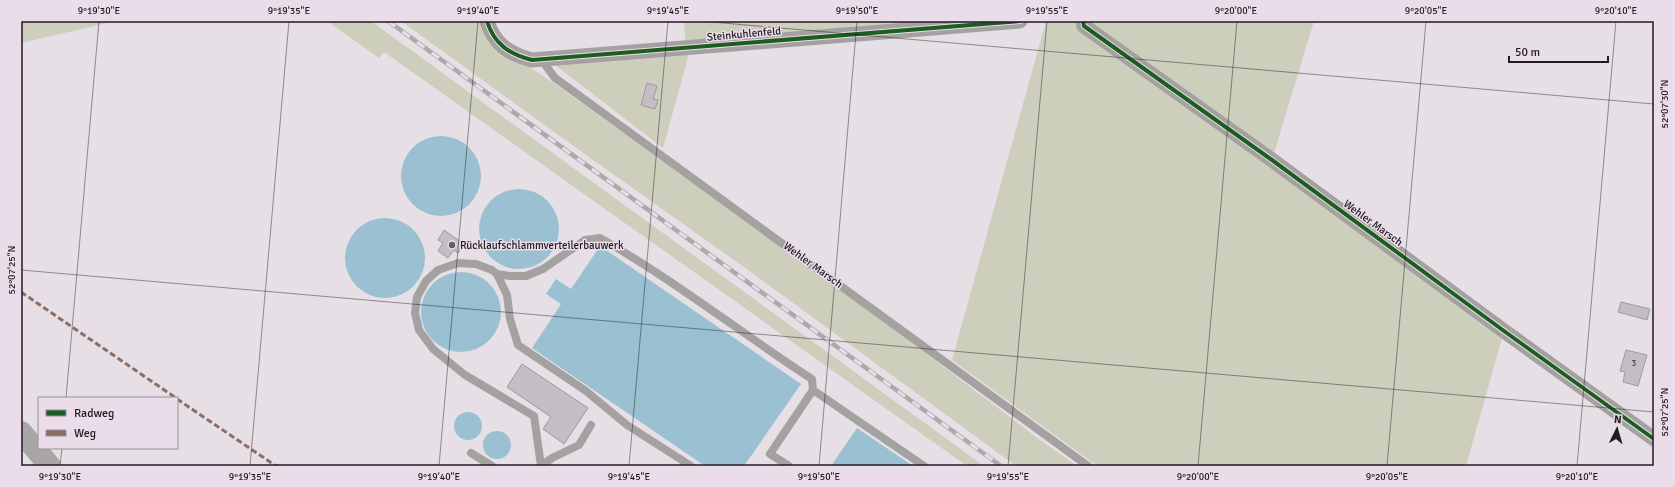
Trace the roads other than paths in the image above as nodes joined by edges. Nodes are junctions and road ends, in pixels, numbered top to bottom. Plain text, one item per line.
1 (487, 21) edge
2 (1020, 21) edge
3 (1083, 21) edge
4 (545, 60) junction
5 (497, 274) junction
6 (813, 390) junction
7 (592, 425) dead end
8 (21, 432) edge
9 (1654, 440) edge
10 (471, 453) dead end
11 (50, 466) edge
12 (492, 466) edge
13 (541, 466) edge
14 (691, 466) edge
15 (788, 466) edge
16 (924, 466) edge
17 (1088, 466) edge

1 - 4 street, Steinkuhlenfeld
2 - 4 street, Steinkuhlenfeld
3 - 9 street, Wehler Marsch
4 - 17 lane, Wehler Marsch
5 - 6 lane
5 - 13 lane
5 - 14 lane
6 - 15 lane
6 - 16 lane
7 - 13 lane
8 - 11 highway
10 - 12 lane

